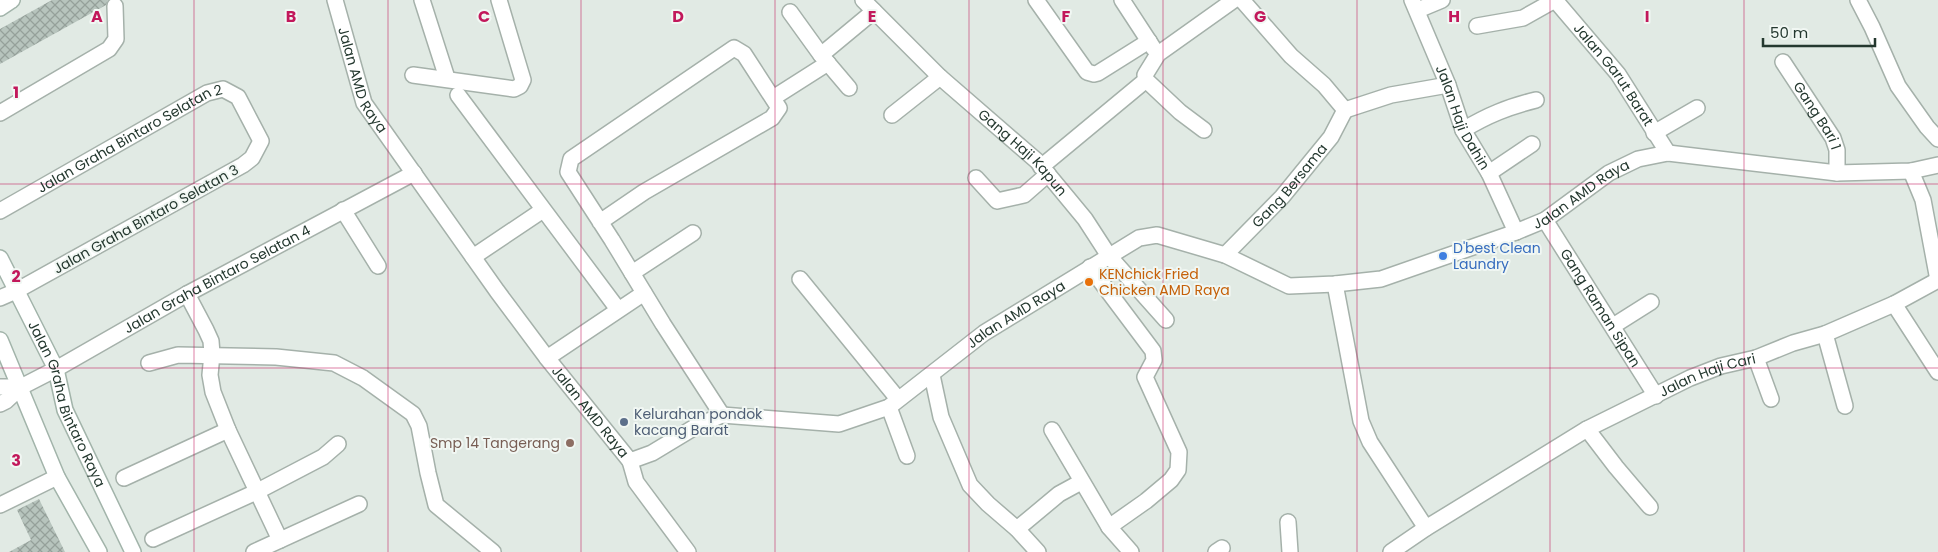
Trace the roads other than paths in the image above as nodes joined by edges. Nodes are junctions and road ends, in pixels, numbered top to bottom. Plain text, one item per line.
1 (12, 0) edge
2 (335, 0) edge
3 (422, 0) edge
4 (499, 0) edge
5 (863, 0) edge
6 (1036, 0) edge
7 (1122, 0) edge
8 (1234, 0) edge
9 (1242, 0) edge
10 (1442, 0) edge
11 (1555, 0) edge
12 (1858, 0) edge
13 (1415, 5) edge
14 (115, 6) dead end
15 (0, 8) edge
16 (874, 11) junction
17 (790, 12) dead end
18 (1477, 26) dead end
19 (1153, 47) junction
20 (824, 59) junction
21 (1783, 62) dead end
22 (412, 75) dead end
23 (940, 77) junction
24 (446, 78) junction
25 (1146, 80) junction
26 (1448, 85) junction
27 (849, 88) dead end
28 (458, 95) dead end
29 (773, 98) junction
30 (1536, 100) dead end
31 (1697, 108) dead end
32 (1345, 110) junction
33 (0, 112) edge
34 (892, 116) dead end
35 (249, 119) joint
36 (1204, 130) dead end
37 (1463, 130) junction
38 (1654, 133) junction
39 (1938, 139) edge
40 (1532, 144) dead end
41 (1668, 153) junction
42 (1938, 165) edge
43 (1044, 171) junction
44 (1911, 171) junction
45 (414, 173) junction
46 (1489, 173) junction
47 (1837, 173) junction
48 (976, 178) dead end
49 (343, 210) junction
50 (543, 210) junction
51 (0, 211) edge
52 (1546, 220) junction
53 (600, 222) junction
54 (1516, 232) junction
55 (694, 233) dead end
56 (1225, 255) junction
57 (1109, 256) junction
58 (473, 257) junction
59 (0, 258) edge
60 (378, 266) dead end
61 (1090, 268) junction
62 (632, 273) junction
63 (800, 279) dead end
64 (1938, 280) edge
65 (1335, 284) junction
66 (16, 291) junction
67 (644, 293) junction
68 (187, 294) junction
69 (0, 298) edge
70 (1651, 302) dead end
71 (614, 304) dead end
72 (1894, 304) junction
73 (1166, 320) dead end
74 (1613, 326) junction
75 (1825, 334) junction
76 (0, 340) edge
77 (212, 354) junction
78 (547, 358) junction
79 (1756, 358) junction
80 (149, 362) dead end
81 (56, 369) junction
82 (1938, 372) edge
83 (932, 375) junction
84 (0, 387) edge
85 (21, 387) junction
86 (1656, 396) junction
87 (1771, 399) dead end
88 (893, 403) junction
89 (0, 404) edge
90 (1845, 406) dead end
91 (722, 415) junction
92 (1587, 429) junction
93 (228, 430) junction
94 (1052, 430) dead end
95 (338, 444) dead end
96 (907, 456) dead end
97 (630, 462) junction
98 (58, 477) junction
99 (124, 478) dead end
100 (1082, 482) junction
101 (256, 492) junction
102 (359, 504) dead end
103 (0, 505) edge
104 (1650, 507) dead end
105 (1288, 522) dead end
106 (1109, 527) junction
107 (1426, 528) junction
108 (1017, 529) junction
109 (153, 539) dead end
110 (280, 540) junction
111 (1402, 549) edge
112 (99, 552) edge
113 (133, 552) edge
114 (254, 552) edge
115 (493, 552) edge
116 (688, 552) edge
117 (1038, 552) edge
118 (1131, 552) edge
119 (1290, 552) edge

1 - 15 street
2 - 45 street, Jalan AMD Raya
3 - 24 street
4 - 24 street
5 - 16 street, Gang Haji Kapun
6 - 19 street
7 - 19 street
8 - 19 street
9 - 32 street
10 - 13 street
11 - 18 street
11 - 38 street, Jalan Garut Barat
12 - 39 street
13 - 26 street, Jalan Haji Dahin
14 - 33 street
16 - 20 street
16 - 23 street, Gang Haji Kapun
17 - 20 street
19 - 25 street
20 - 27 street
20 - 29 street
21 - 47 street, Gang Bari 1
22 - 24 street
23 - 34 street
23 - 43 street, Gang Haji Kapun
25 - 36 street
25 - 43 street
26 - 32 street
26 - 37 street, Jalan Haji Dahin
28 - 50 street
29 - 53 street
29 - 53 street
30 - 37 street
31 - 38 street
32 - 56 street, Gang Bersama
35 - 51 street, Jalan Graha Bintaro Selatan 2
35 - 66 street, Jalan Graha Bintaro Selatan 3
37 - 46 street, Jalan Haji Dahin
38 - 41 street, Jalan Garut Barat
40 - 46 street
41 - 47 street, Jalan AMD Raya
41 - 52 street, Jalan AMD Raya
42 - 44 street, Jalan AMD Raya
43 - 48 street
43 - 57 street, Gang Haji Kapun
44 - 47 street, Jalan AMD Raya
44 - 64 street, Jalan Haji Cari
45 - 49 street, Jalan Graha Bintaro Selatan 4
45 - 58 street, Jalan AMD Raya
46 - 54 street, Jalan Haji Dahin
49 - 60 street
49 - 68 street, Jalan Graha Bintaro Selatan 4
50 - 58 street
50 - 71 street
52 - 54 street, Jalan AMD Raya
52 - 74 street, Gang Raman Sipan
53 - 62 street
54 - 65 street, Jalan AMD Raya
55 - 62 street
56 - 57 street, Jalan AMD Raya
56 - 65 street, Jalan AMD Raya
57 - 61 street, Jalan AMD Raya
57 - 73 street, Gang Haji Kapun
58 - 78 street, Jalan AMD Raya
59 - 66 street, Jalan Graha Bintaro Raya
61 - 83 street, Jalan AMD Raya
61 - 106 street
62 - 67 street
63 - 88 street
64 - 72 street, Jalan Haji Cari
65 - 107 street
66 - 69 street, Jalan Graha Bintaro Selatan 3
66 - 81 street, Jalan Graha Bintaro Raya
67 - 78 street
67 - 91 street
68 - 77 street
68 - 81 street, Jalan Graha Bintaro Selatan 4
70 - 74 street
72 - 75 street, Jalan Haji Cari
72 - 82 street
74 - 86 street, Gang Raman Sipan
75 - 79 street, Jalan Haji Cari
75 - 90 street
76 - 85 street
77 - 80 street
77 - 93 street
77 - 115 street
78 - 97 street, Jalan AMD Raya
79 - 86 street, Jalan Haji Cari
79 - 87 street
81 - 85 street, Jalan Graha Bintaro Selatan 4
81 - 113 street, Jalan Graha Bintaro Raya
83 - 88 street, Jalan AMD Raya
83 - 108 street
84 - 85 street
85 - 89 street
85 - 98 street
86 - 92 street, Jalan Haji Cari
88 - 91 street, Jalan AMD Raya
88 - 96 street
91 - 97 street, Jalan AMD Raya
92 - 104 street
92 - 107 street, Jalan Haji Cari
93 - 99 street
93 - 101 street
94 - 100 street
95 - 101 street
97 - 116 street
98 - 103 street
98 - 112 street
100 - 106 street
100 - 108 street
101 - 109 street
101 - 110 street
102 - 110 street
105 - 119 street
106 - 118 street
107 - 111 street, Jalan Haji Cari
108 - 117 street
110 - 114 street

